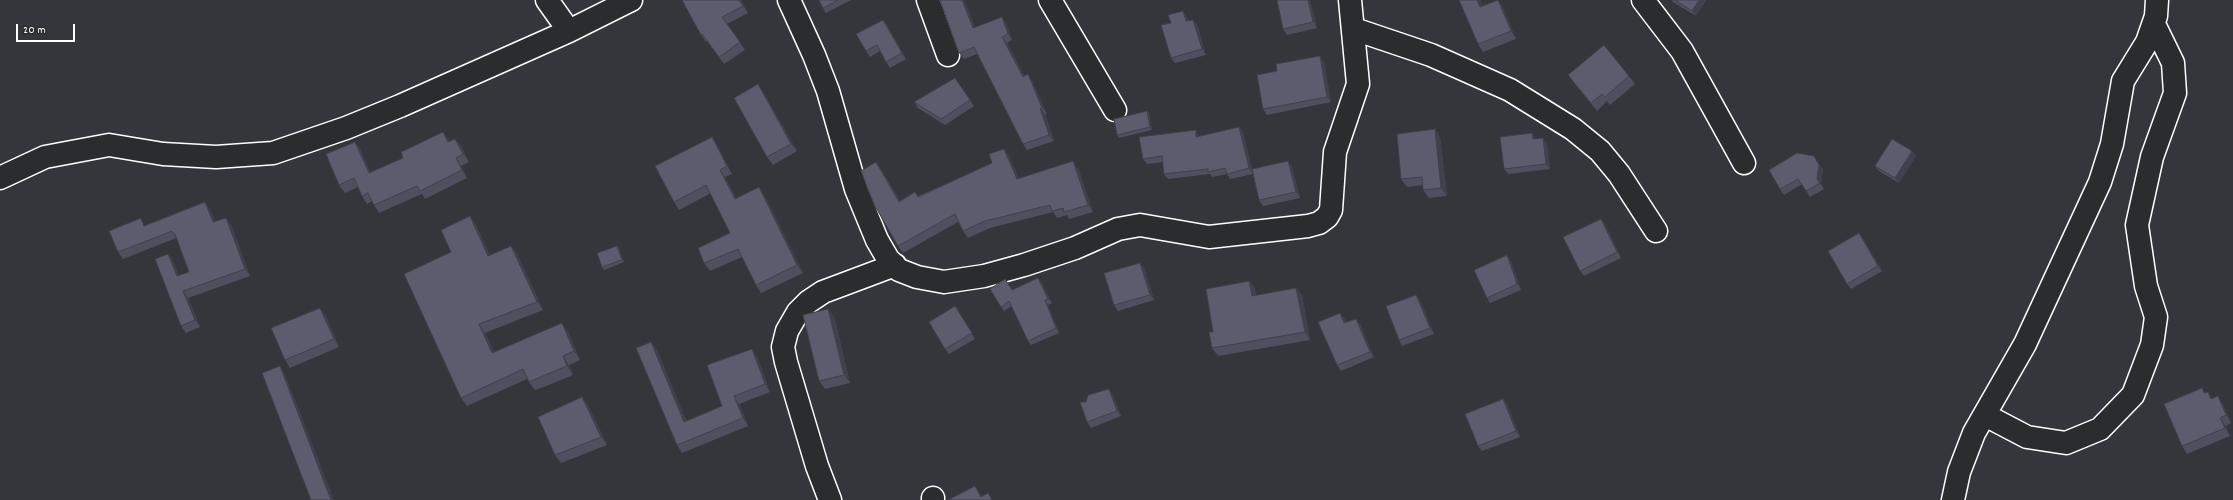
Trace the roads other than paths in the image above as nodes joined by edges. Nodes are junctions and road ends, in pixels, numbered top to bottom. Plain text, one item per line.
1 (547, 0) edge
2 (631, 0) edge
3 (788, 0) edge
4 (928, 0) edge
5 (1050, 0) edge
6 (1350, 0) edge
7 (1643, 0) edge
8 (2157, 0) edge
9 (2154, 24) junction
10 (1354, 29) junction
11 (569, 31) junction
12 (948, 55) dead end
13 (1115, 110) dead end
14 (1744, 163) dead end
15 (0, 178) edge
16 (1656, 231) dead end
17 (895, 265) junction
18 (1985, 415) junction
19 (830, 500) edge
20 (1953, 500) edge

1 - 11 street
2 - 11 street
3 - 17 street
4 - 12 street
5 - 13 street
6 - 10 street
7 - 14 street
8 - 9 street
9 - 18 street
9 - 18 street
10 - 16 street
10 - 17 street
11 - 15 street
17 - 19 street
18 - 20 street

